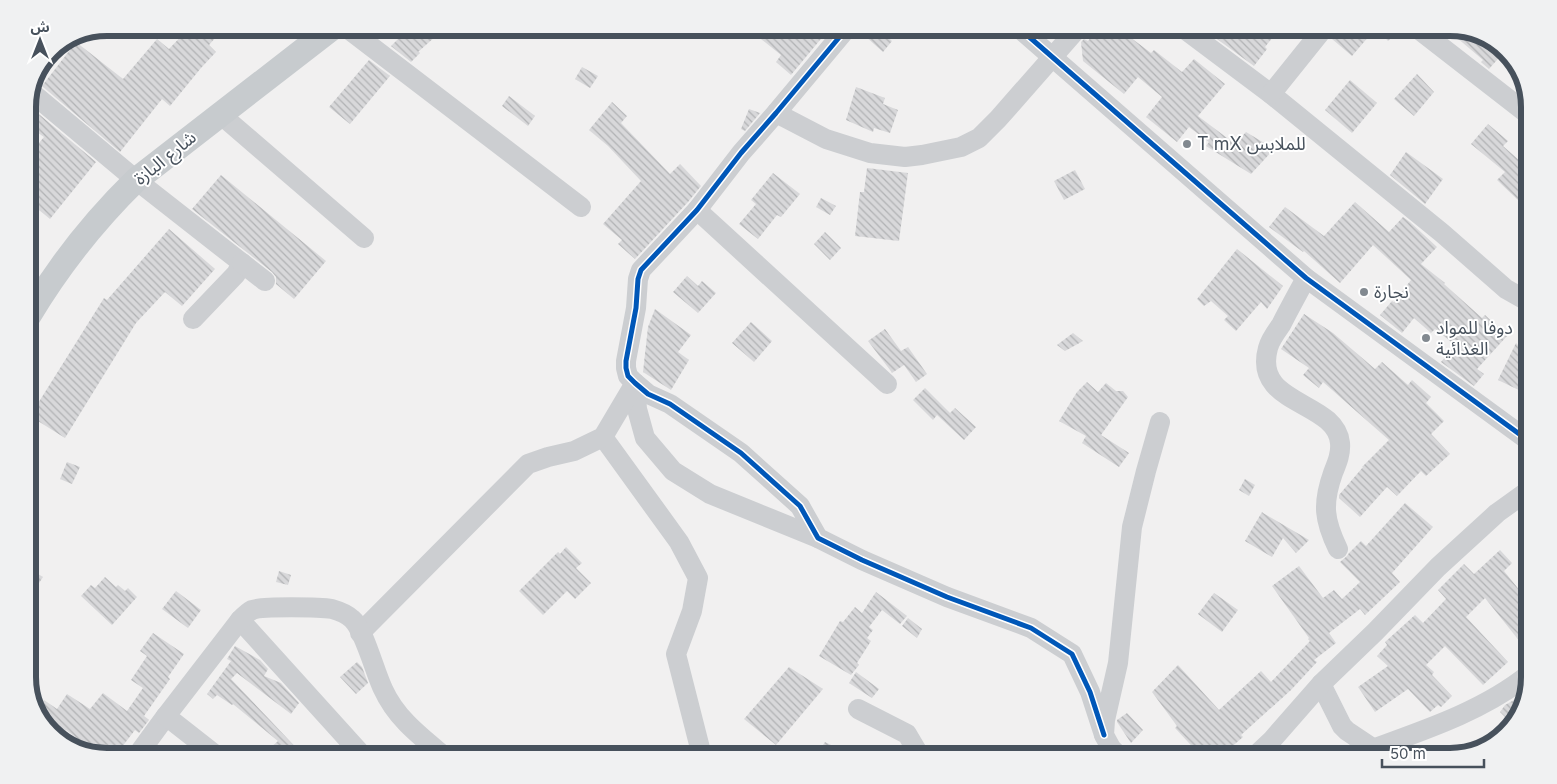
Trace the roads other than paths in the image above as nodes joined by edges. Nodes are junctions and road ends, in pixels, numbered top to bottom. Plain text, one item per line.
1 (322, 36) edge
2 (357, 36) edge
3 (840, 36) edge
4 (1029, 36) edge
5 (1071, 36) edge
6 (1194, 36) edge
7 (1318, 36) edge
8 (1427, 36) edge
9 (1054, 56) junction
10 (1271, 94) junction
11 (37, 97) edge
12 (1521, 109) edge
13 (776, 113) junction
14 (220, 114) junction
15 (136, 180) junction
16 (581, 207) dead end
17 (697, 210) junction
18 (364, 238) dead end
19 (242, 263) junction
20 (1306, 278) junction
21 (265, 281) dead end
22 (1521, 297) edge
23 (36, 303) edge
24 (193, 319) dead end
25 (635, 384) junction
26 (887, 384) dead end
27 (1160, 422) dead end
28 (1521, 435) edge
29 (603, 437) junction
30 (1521, 496) edge
31 (818, 538) junction
32 (1338, 549) dead end
33 (240, 620) junction
34 (360, 633) junction
35 (1521, 681) edge
36 (1321, 684) junction
37 (858, 709) dead end
38 (166, 716) junction
39 (1104, 734) junction
40 (143, 748) edge
41 (207, 748) edge
42 (356, 748) edge
43 (434, 748) edge
44 (700, 748) edge
45 (915, 748) edge
46 (1111, 748) edge
47 (1262, 748) edge
48 (1372, 748) edge
49 (1376, 748) edge

1 - 14 main road, شارع البازة
2 - 16 street
3 - 13 street
4 - 9 street
5 - 9 street
6 - 10 street
7 - 10 street
8 - 12 street
9 - 13 street
9 - 20 street
10 - 22 street
11 - 15 street
13 - 17 street
14 - 15 main road, شارع البازة
14 - 18 street
15 - 19 street
15 - 23 main road, شارع البازة
17 - 25 street
17 - 26 street
19 - 21 street
19 - 24 street
20 - 28 street
20 - 32 street
25 - 29 street
25 - 31 street
25 - 31 street
27 - 39 street
29 - 34 street
29 - 44 street
30 - 36 street
31 - 39 street
33 - 34 street
33 - 38 street
33 - 42 street
34 - 43 street
35 - 49 street
36 - 47 street
36 - 48 street
37 - 45 street
38 - 40 street
38 - 41 street
39 - 46 street

